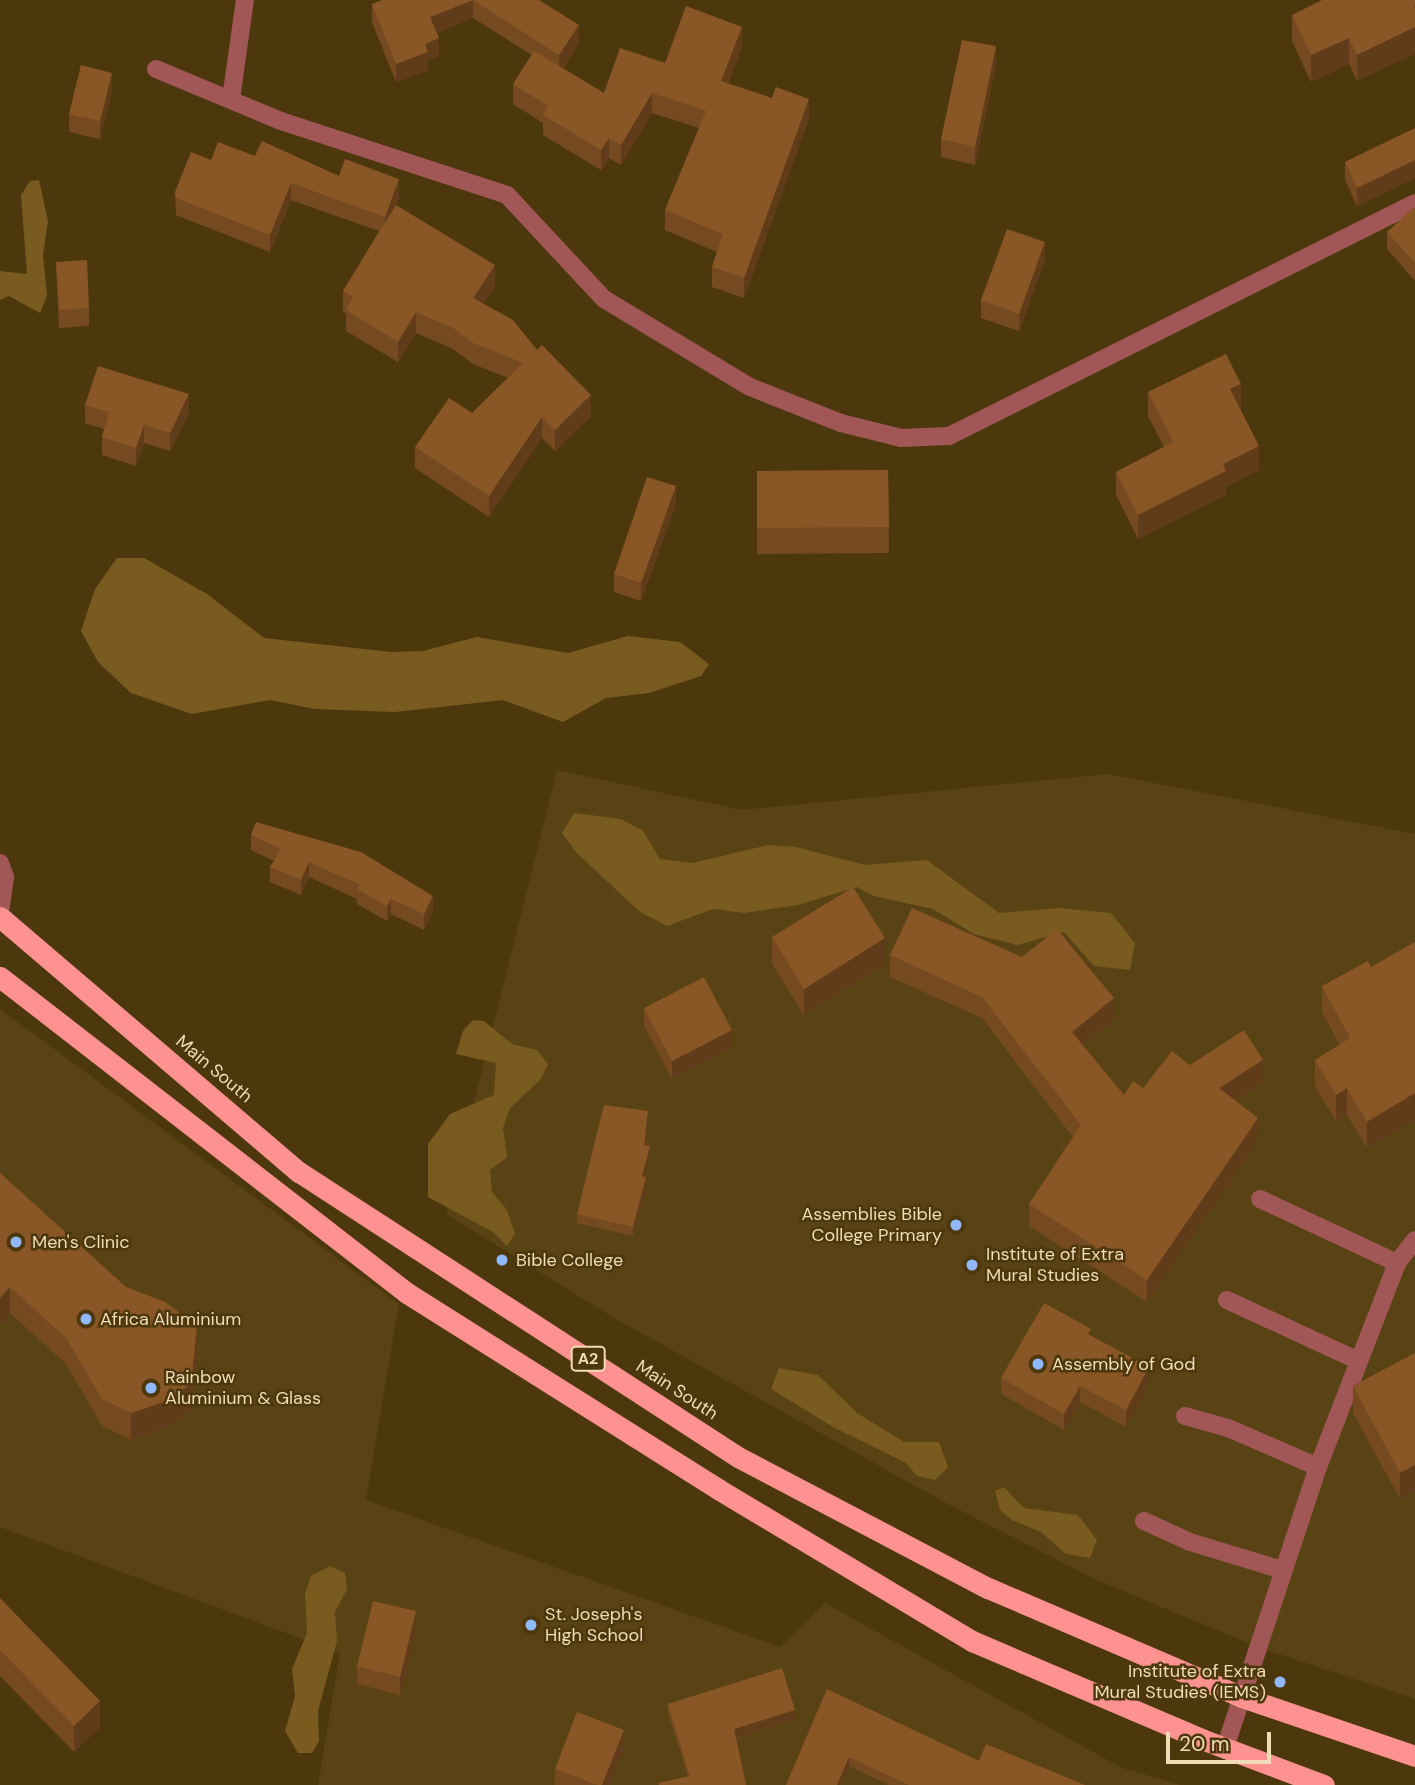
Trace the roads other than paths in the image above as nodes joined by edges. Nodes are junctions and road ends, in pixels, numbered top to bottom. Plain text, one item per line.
1 (245, 0) edge
2 (156, 69) dead end
3 (231, 99) junction
4 (1415, 202) edge
5 (0, 863) edge
6 (0, 911) edge
7 (0, 917) edge
8 (0, 977) edge
9 (1260, 1199) dead end
10 (1415, 1240) edge
11 (1397, 1263) junction
12 (1227, 1300) dead end
13 (1359, 1361) junction
14 (1185, 1416) dead end
15 (1318, 1466) junction
16 (1144, 1521) dead end
17 (1282, 1570) junction
18 (1242, 1697) junction
19 (1225, 1748) junction
20 (1415, 1756) edge
21 (1324, 1785) edge

1 - 3 street
2 - 3 street
3 - 4 street
5 - 6 street
7 - 18 highway, Main South / A2
8 - 19 highway, A2
9 - 11 street
10 - 11 street
11 - 13 street
12 - 13 street
13 - 15 street
14 - 15 street
15 - 17 street
16 - 17 street
17 - 18 street
18 - 19 street
18 - 20 highway, Main South / A2
19 - 21 highway, A2

